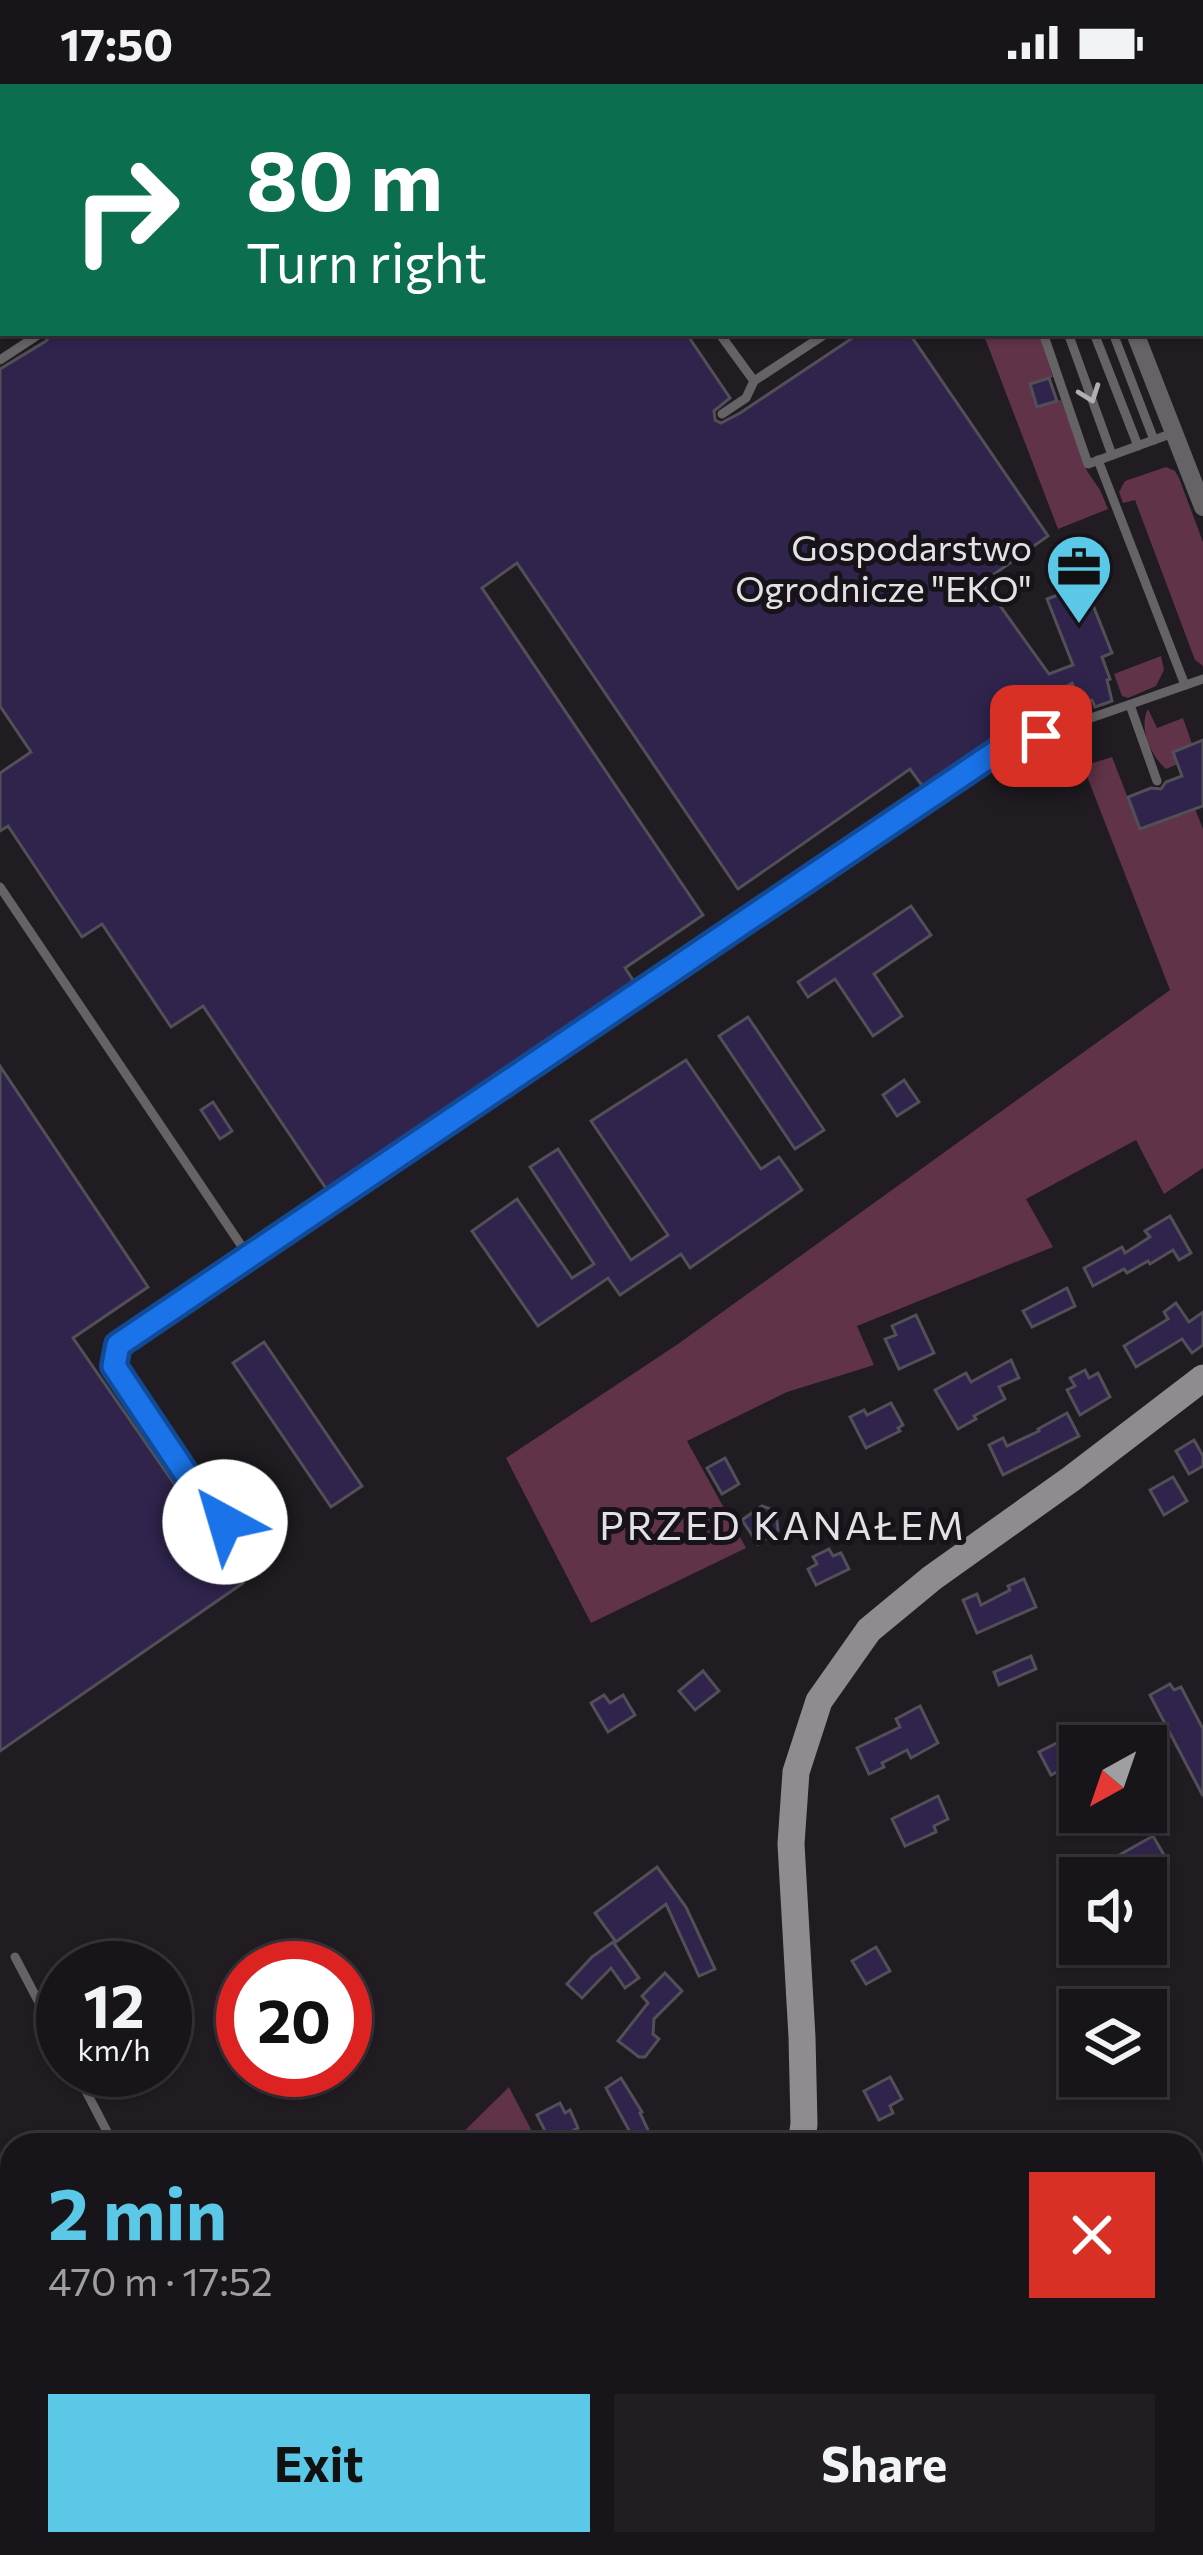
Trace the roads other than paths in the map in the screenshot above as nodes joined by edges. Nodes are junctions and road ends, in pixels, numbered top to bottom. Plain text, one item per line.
1 (36, 336) edge
2 (721, 336) edge
3 (822, 336) edge
4 (1044, 336) edge
5 (1069, 336) edge
6 (1095, 336) edge
7 (1114, 336) edge
8 (1136, 336) edge
9 (0, 360) edge
10 (754, 381) junction
11 (722, 414) dead end
12 (1164, 436) junction
13 (1138, 446) junction
14 (1112, 455) junction
15 (1098, 460) junction
16 (1203, 507) edge
17 (1203, 679) edge
18 (1185, 685) junction
19 (1130, 705) junction
20 (1157, 781) dead end
21 (2, 894) edge
22 (249, 1257) junction
23 (1203, 1378) edge
24 (225, 1522) dead end
25 (15, 1957) dead end
26 (36, 1997) edge
27 (89, 2097) edge
28 (108, 2133) edge
29 (803, 2133) edge

1 - 9 lane
2 - 10 lane
3 - 10 lane
4 - 15 lane
5 -> 14 lane
6 - 13 lane
7 - 12 lane
8 - 12 street
10 - 11 lane
12 - 13 lane
12 - 16 street
13 - 14 lane
14 - 15 lane
15 - 18 lane
17 - 18 lane
18 - 19 lane
19 - 20 lane
19 - 22 lane
21 - 22 lane
22 - 24 lane
23 - 29 street
25 - 26 lane
27 - 28 lane

